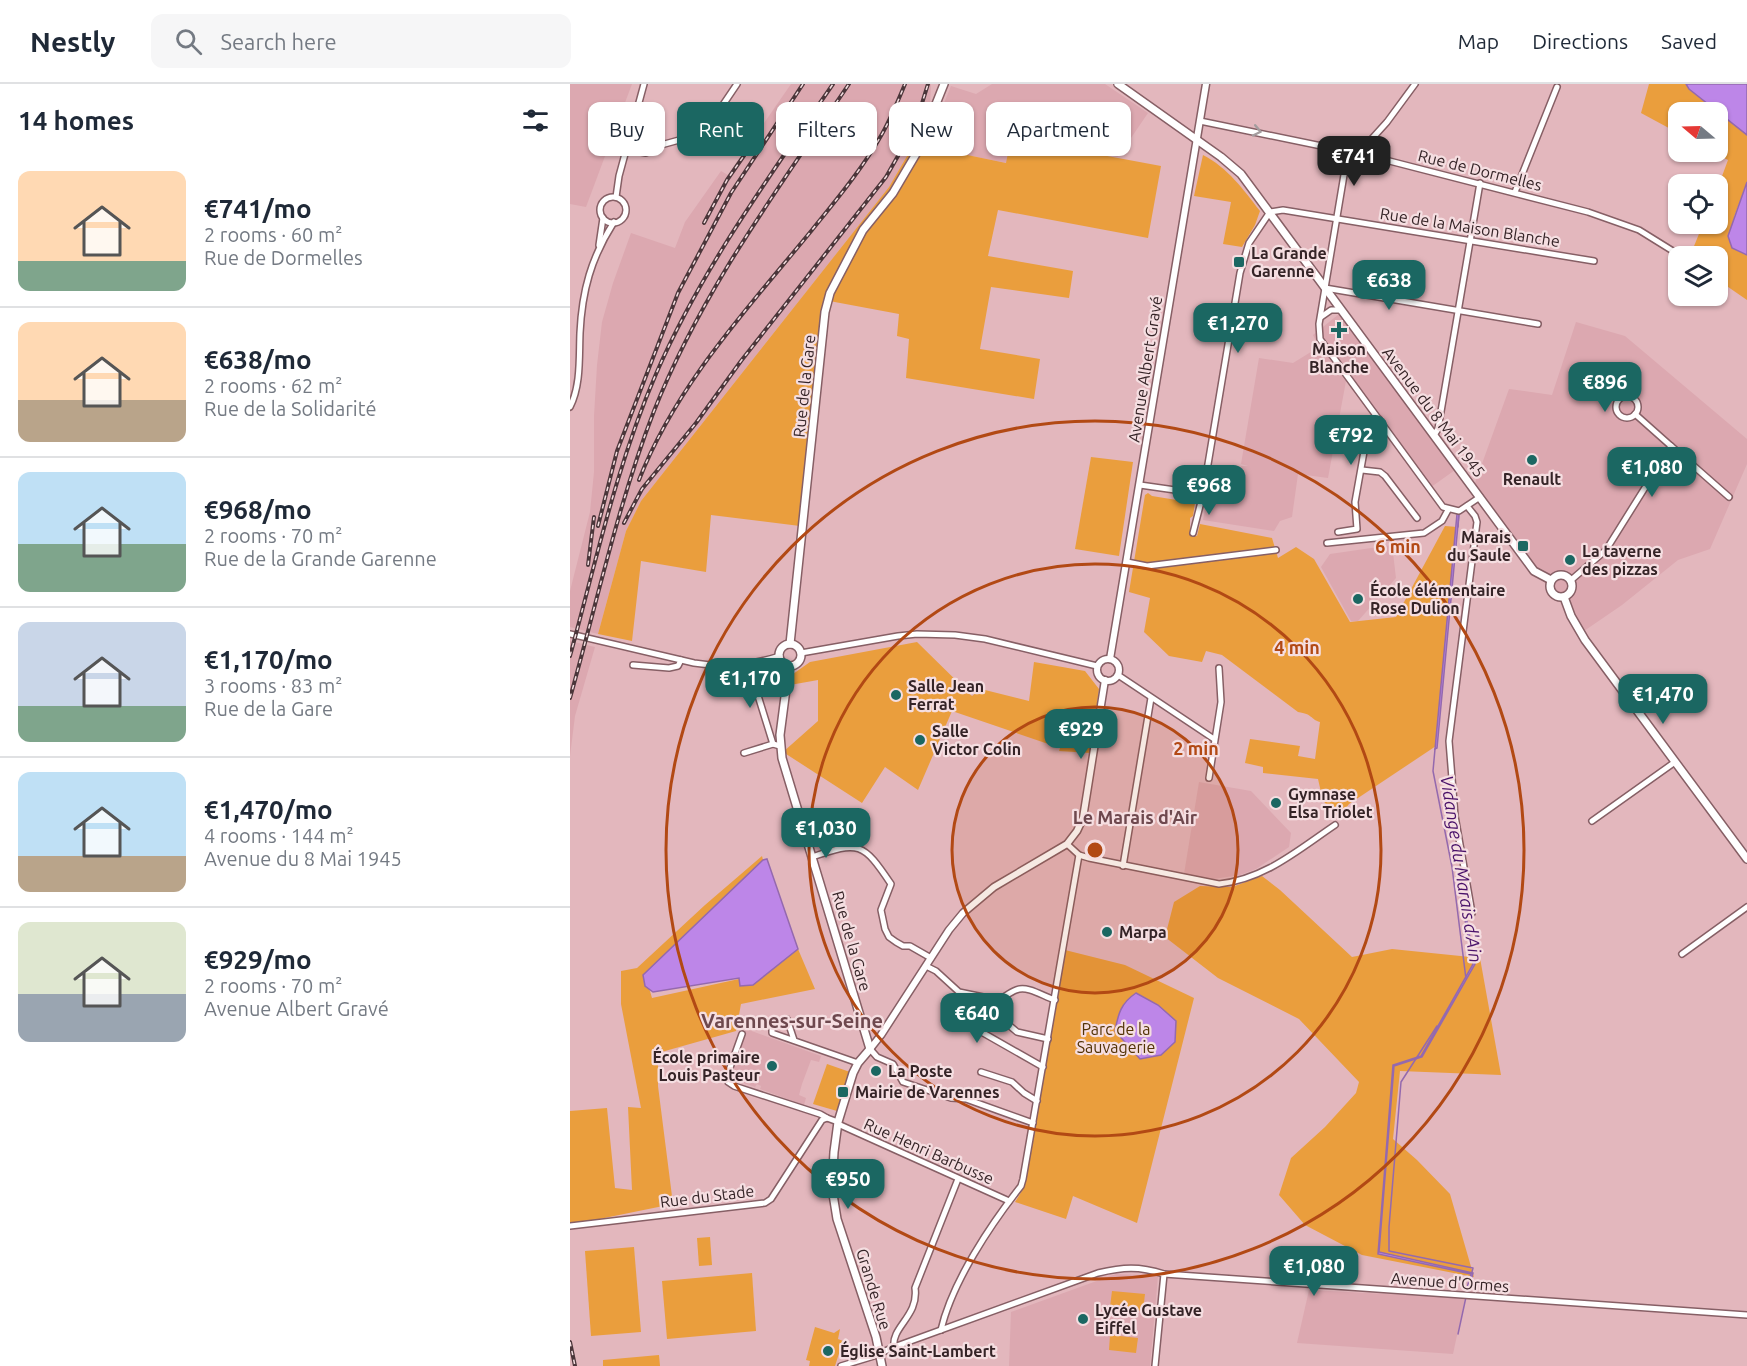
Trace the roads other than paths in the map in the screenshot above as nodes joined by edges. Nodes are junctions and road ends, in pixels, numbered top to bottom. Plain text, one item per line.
1 (644, 84) edge
2 (737, 84) edge
3 (944, 84) edge
4 (1118, 84) edge
5 (1206, 84) edge
6 (1415, 84) edge
7 (1557, 87) dead end
8 (639, 102) edge
9 (1200, 121) junction
10 (1197, 140) junction
11 (665, 144) edge
12 (1348, 151) junction
13 (1359, 153) junction
14 (624, 156) edge
15 (1480, 183) junction
16 (1515, 192) junction
17 (616, 197) junction
18 (1270, 212) junction
19 (603, 218) junction
20 (1337, 219) junction
21 (614, 222) junction
22 (1469, 240) junction
23 (599, 245) junction
24 (1668, 248) edge
25 (1594, 261) dead end
26 (1325, 288) junction
27 (1341, 310) junction
28 (1458, 311) junction
29 (1320, 318) junction
30 (1538, 324) dead end
31 (570, 407) edge
32 (1635, 414) junction
33 (1378, 419) junction
34 (1434, 435) junction
35 (1671, 446) junction
36 (1362, 470) junction
37 (1140, 485) junction
38 (1203, 494) junction
39 (1480, 497) junction
40 (1729, 497) dead end
41 (1467, 506) junction
42 (1448, 510) junction
43 (1417, 518) dead end
44 (1338, 532) dead end
45 (1193, 533) dead end
46 (1328, 543) dead end
47 (1276, 550) dead end
48 (1127, 562) junction
49 (1551, 580) junction
50 (1570, 581) junction
51 (1564, 597) junction
52 (570, 634) edge
53 (790, 644) junction
54 (801, 653) junction
55 (780, 656) junction
56 (1110, 659) junction
57 (681, 660) junction
58 (633, 665) dead end
59 (741, 665) junction
60 (789, 666) junction
61 (1097, 666) junction
62 (1220, 668) dead end
63 (1118, 675) junction
64 (1105, 680) junction
65 (1152, 698) junction
66 (1214, 740) junction
67 (777, 745) junction
68 (744, 753) dead end
69 (1675, 762) junction
70 (1209, 778) dead end
71 (1592, 821) dead end
72 (1335, 825) dead end
73 (1066, 844) junction
74 (1079, 855) junction
75 (812, 857) junction
76 (1747, 859) edge
77 (1123, 866) junction
78 (1747, 907) edge
79 (1473, 913) dead end
80 (1682, 954) dead end
81 (931, 958) junction
82 (926, 966) junction
83 (963, 994) junction
84 (1055, 1000) junction
85 (994, 1002) junction
86 (742, 1034) dead end
87 (1048, 1039) junction
88 (794, 1040) junction
89 (870, 1049) junction
90 (858, 1063) junction
91 (1043, 1067) junction
92 (981, 1072) dead end
93 (1037, 1101) junction
94 (827, 1118) junction
95 (838, 1123) junction
96 (1033, 1123) junction
97 (958, 1179) junction
98 (1009, 1201) junction
99 (570, 1226) edge
100 (1164, 1274) junction
101 (1747, 1315) edge
102 (941, 1330) junction
103 (894, 1347) junction
104 (879, 1352) junction
105 (842, 1366) edge
106 (882, 1366) edge
107 (1155, 1366) edge

1 - 8 street
2 - 11 street
3 - 53 main road, Rue de la Gare
4 - 10 main road, Avenue du 8 Mai 1945
5 - 9 street, Avenue Albert Gravé
6 - 13 street
7 - 16 street
9 - 10 street, Avenue Albert Gravé
9 -> 12 street, Rue de Dormelles
10 - 18 main road, Avenue du 8 Mai 1945
10 - 37 street, Avenue Albert Gravé
12 - 13 street, Rue de Dormelles
12 - 20 street
13 - 15 street, Rue de Dormelles
14 - 17 street
15 - 16 street, Rue de Dormelles
15 - 22 street
16 - 24 street, Rue de Dormelles
17 - 19 street
17 - 21 street
18 - 20 street, Rue de la Maison Blanche
18 - 26 main road, Avenue du 8 Mai 1945
18 - 38 street
19 - 21 street
19 - 23 street
20 - 22 street, Rue de la Maison Blanche
20 - 26 street
21 - 23 street
22 - 25 street, Rue de la Maison Blanche
22 - 28 street
23 - 31 street
26 - 27 main road, Avenue du 8 Mai 1945
26 - 28 street
26 - 29 street
27 - 29 street
27 - 34 main road, Avenue du 8 Mai 1945
28 - 30 street
28 - 34 street
29 - 33 street
32 - 32 street
32 - 35 street
33 - 36 street
33 - 42 street
34 - 39 main road, Avenue du 8 Mai 1945
35 - 40 street
35 - 50 street
36 - 43 street
36 - 44 street
37 - 38 street
37 - 48 street, Avenue Albert Gravé
38 - 45 street
39 - 41 street
39 - 49 main road, Avenue du 8 Mai 1945
41 - 42 street
41 - 79 street
42 - 46 street
47 - 48 street
48 - 56 street, Avenue Albert Gravé
49 - 50 main road
49 - 51 main road
50 - 51 main road
51 - 69 main road
52 - 57 street
53 - 54 main road
53 - 55 main road
54 - 60 main road
54 - 61 street
55 - 59 street
55 - 60 main road
56 - 61 street
56 - 63 street
57 - 58 street
57 - 59 street
59 - 67 street
60 - 67 main road, Rue de la Gare
61 - 64 street
62 - 66 street
63 - 64 street
63 - 65 street
64 - 73 street
65 - 66 street
65 - 77 street
66 - 70 street
67 - 68 street
67 - 75 main road, Rue de la Gare
69 - 71 street
69 - 76 main road
72 - 77 street
73 - 74 street
73 - 81 street
74 - 77 street
74 - 84 street
75 - 81 street
75 - 89 main road, Rue de la Gare
78 - 80 street
81 - 82 street
82 - 83 street
82 - 89 street
83 - 85 street
83 - 91 street
84 - 85 street
84 - 87 street
85 - 87 street
86 - 94 street
87 - 91 street
88 - 88 street
88 - 90 street
89 - 90 main road, Grande Rue
89 - 96 street
90 - 95 main road, Grande Rue
91 - 93 street
92 - 93 street
93 - 96 street
94 - 95 street
94 - 99 street, Rue du Stade
95 - 97 street, Rue Henri Barbusse
95 - 104 main road, Grande Rue
96 - 98 street
97 - 98 street, Rue Henri Barbusse
97 - 103 street
98 - 102 street
100 - 101 street, Avenue d'Ormes
100 - 102 street, Avenue d'Ormes
100 - 107 street
102 - 103 street, Avenue d'Ormes
103 - 104 street, Avenue d'Ormes
104 - 105 street, Avenue d'Ormes
104 - 106 main road, Grande Rue

